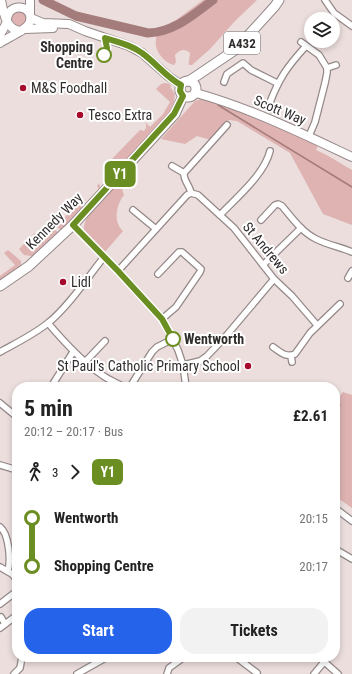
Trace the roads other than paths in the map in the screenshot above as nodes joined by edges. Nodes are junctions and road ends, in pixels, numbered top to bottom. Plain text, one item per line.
1 (1, 0) edge
2 (4, 0) edge
3 (27, 0) edge
4 (30, 0) edge
5 (284, 0) edge
6 (325, 0) edge
7 (277, 3) edge
8 (18, 7) junction
9 (30, 16) junction
10 (7, 21) junction
11 (352, 26) edge
12 (23, 30) junction
13 (85, 31) junction
14 (0, 35) edge
15 (0, 43) edge
16 (336, 65) dead end
17 (326, 68) junction
18 (224, 82) dead end
19 (277, 83) junction
20 (191, 86) junction
21 (183, 96) junction
22 (271, 109) dead end
23 (227, 125) dead end
24 (309, 136) junction
25 (270, 151) dead end
26 (352, 157) edge
27 (172, 166) dead end
28 (184, 173) junction
29 (191, 193) junction
30 (133, 210) dead end
31 (220, 215) junction
32 (261, 220) dead end
33 (73, 225) junction
34 (301, 228) junction
35 (156, 229) junction
36 (352, 252) edge
37 (104, 257) junction
38 (263, 265) junction
39 (118, 271) junction
40 (352, 271) edge
41 (158, 274) dead end
42 (348, 278) dead end
43 (274, 279) junction
44 (0, 286) edge
45 (340, 304) dead end
46 (162, 319) junction
47 (48, 323) junction
48 (317, 325) junction
49 (173, 340) junction
50 (105, 341) dead end
51 (273, 347) dead end
52 (0, 352) edge
53 (73, 352) junction
54 (85, 362) junction
55 (182, 365) junction
56 (54, 382) edge
57 (114, 382) edge
58 (133, 382) edge
59 (185, 382) edge
60 (0, 403) edge
61 (12, 413) edge
62 (0, 465) edge
63 (12, 468) edge
64 (340, 512) edge
65 (352, 521) edge
66 (0, 527) edge
67 (340, 552) edge
68 (352, 559) edge
69 (0, 567) edge
70 (10, 572) junction
71 (12, 574) edge
72 (12, 595) edge
73 (0, 604) edge
74 (1, 617) edge
75 (12, 619) edge
76 (5, 624) junction
77 (0, 628) edge
78 (21, 662) edge
79 (98, 662) edge
80 (177, 662) edge
81 (243, 662) edge
82 (324, 662) joint
83 (257, 673) edge
84 (14, 674) edge
85 (77, 674) edge
86 (167, 674) edge
87 (314, 674) edge
88 (338, 674) edge

1 - 10 main road
2 - 8 main road
3 - 8 main road
4 - 9 main road
5 - 7 main road, A432
6 - 11 street
7 - 20 main road, A432
8 - 9 main road
8 - 10 main road
9 - 12 main road
9 - 13 main road
10 - 12 main road
10 - 14 main road
12 - 13 main road
12 - 15 main road
13 - 20 main road, Scott Way
16 - 17 street
17 - 19 street
17 - 24 street
18 - 19 street
19 - 22 street
20 - 21 main road
20 - 21 main road
20 - 24 main road, Scott Way
21 - 33 main road, Kennedy Way
23 - 28 street
24 - 26 main road, Scott Way
25 - 31 street
27 - 28 street
28 - 29 street
29 - 31 street, St Andrews
29 - 35 street
30 - 35 street
31 - 38 street, St Andrews
32 - 34 street
33 - 37 street
33 - 44 main road, Kennedy Way
34 - 36 street
34 - 38 street
35 - 39 street
37 - 39 street
37 - 47 street
38 - 43 street, St Andrews
39 - 46 street
40 - 42 street
41 - 46 street
43 - 48 street, St Andrews
43 - 55 street
45 - 48 street
46 - 49 street
47 - 52 street
47 - 53 street
48 - 51 street
49 - 55 street
49 - 58 street
50 - 54 street
53 - 54 street
53 - 56 street
54 - 57 street
55 - 59 street
60 - 61 street
62 - 63 street
64 - 65 street
66 - 70 street
67 - 68 street
69 - 70 street
70 - 71 street
72 - 73 street
74 - 76 street
75 - 76 street
76 - 77 street
78 - 84 street
79 - 85 street
80 - 86 street
81 - 83 street
82 - 87 street
82 - 88 street

